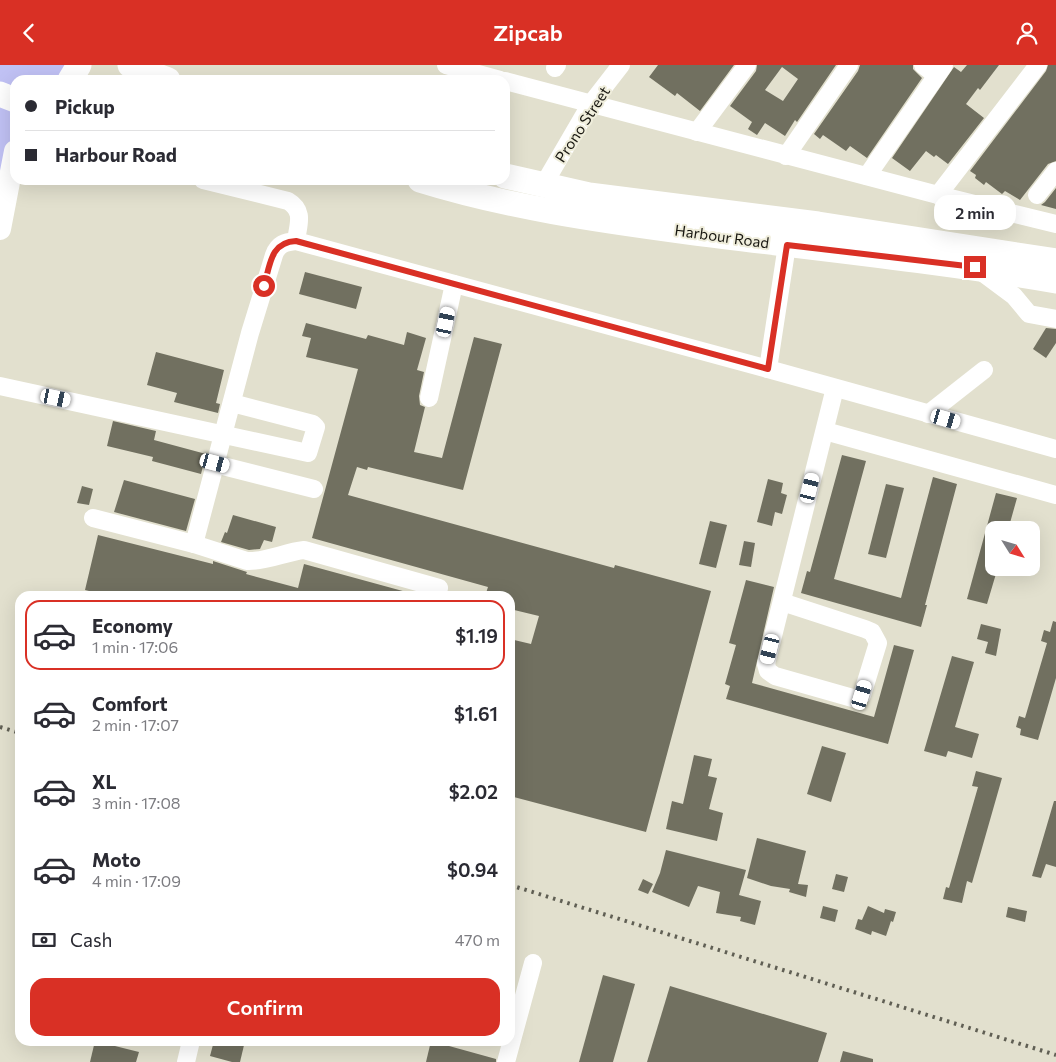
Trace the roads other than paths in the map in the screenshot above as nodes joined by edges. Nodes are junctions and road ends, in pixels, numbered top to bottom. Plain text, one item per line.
1 (130, 65) edge
2 (446, 65) edge
3 (621, 65) edge
4 (747, 65) edge
5 (848, 65) edge
6 (1038, 65) edge
7 (934, 68) edge
8 (155, 75) edge
9 (482, 75) edge
10 (510, 82) edge
11 (590, 105) junction
12 (697, 132) junction
13 (786, 156) junction
14 (1056, 171) edge
15 (867, 176) junction
16 (10, 177) edge
17 (510, 177) edge
18 (544, 183) junction
19 (223, 185) edge
20 (436, 185) edge
21 (938, 195) junction
22 (1037, 195) dead end
23 (1056, 224) edge
24 (0, 229) edge
25 (296, 241) junction
26 (787, 245) junction
27 (1056, 261) edge
28 (975, 267) junction
29 (1056, 281) edge
30 (454, 284) junction
31 (1056, 319) edge
32 (768, 369) junction
33 (984, 370) dead end
34 (0, 386) edge
35 (836, 388) junction
36 (429, 398) dead end
37 (232, 403) junction
38 (928, 414) junction
39 (825, 431) junction
40 (223, 434) junction
41 (1056, 449) edge
42 (215, 463) junction
43 (314, 489) dead end
44 (1056, 495) edge
45 (93, 518) dead end
46 (194, 544) junction
47 (439, 588) dead end
48 (782, 602) junction
49 (533, 963) dead end
50 (515, 1029) edge
51 (191, 1046) edge
52 (510, 1046) edge
53 (186, 1062) edge
54 (506, 1062) edge

1 - 8 highway
2 - 9 street
3 - 11 street, Prono Street
4 - 12 street
5 - 13 street
6 - 21 street
7 - 15 street
10 - 11 street
11 - 12 street
11 - 18 street, Prono Street
12 - 13 street
13 - 15 street
14 - 22 street
15 - 21 street
16 - 24 main road
17 - 18 highway, Harbour Road
18 - 27 highway, Harbour Road
19 - 25 street
20 - 26 highway, Harbour Road
21 - 23 street
25 - 30 street
25 - 37 street
26 - 28 highway, Harbour Road
26 - 32 street
28 - 29 highway, Harbour Road
28 - 31 street
30 - 32 street
30 - 36 street
32 - 35 street
33 - 38 street
34 - 40 street
35 - 38 street
35 - 39 street
37 - 40 street
37 - 40 street
38 - 41 street
39 - 44 street
39 - 48 street
40 - 42 street
42 - 43 street
42 - 46 street
45 - 46 street
46 - 47 street
48 - 48 street
49 - 50 street
51 - 53 street
52 - 54 street

